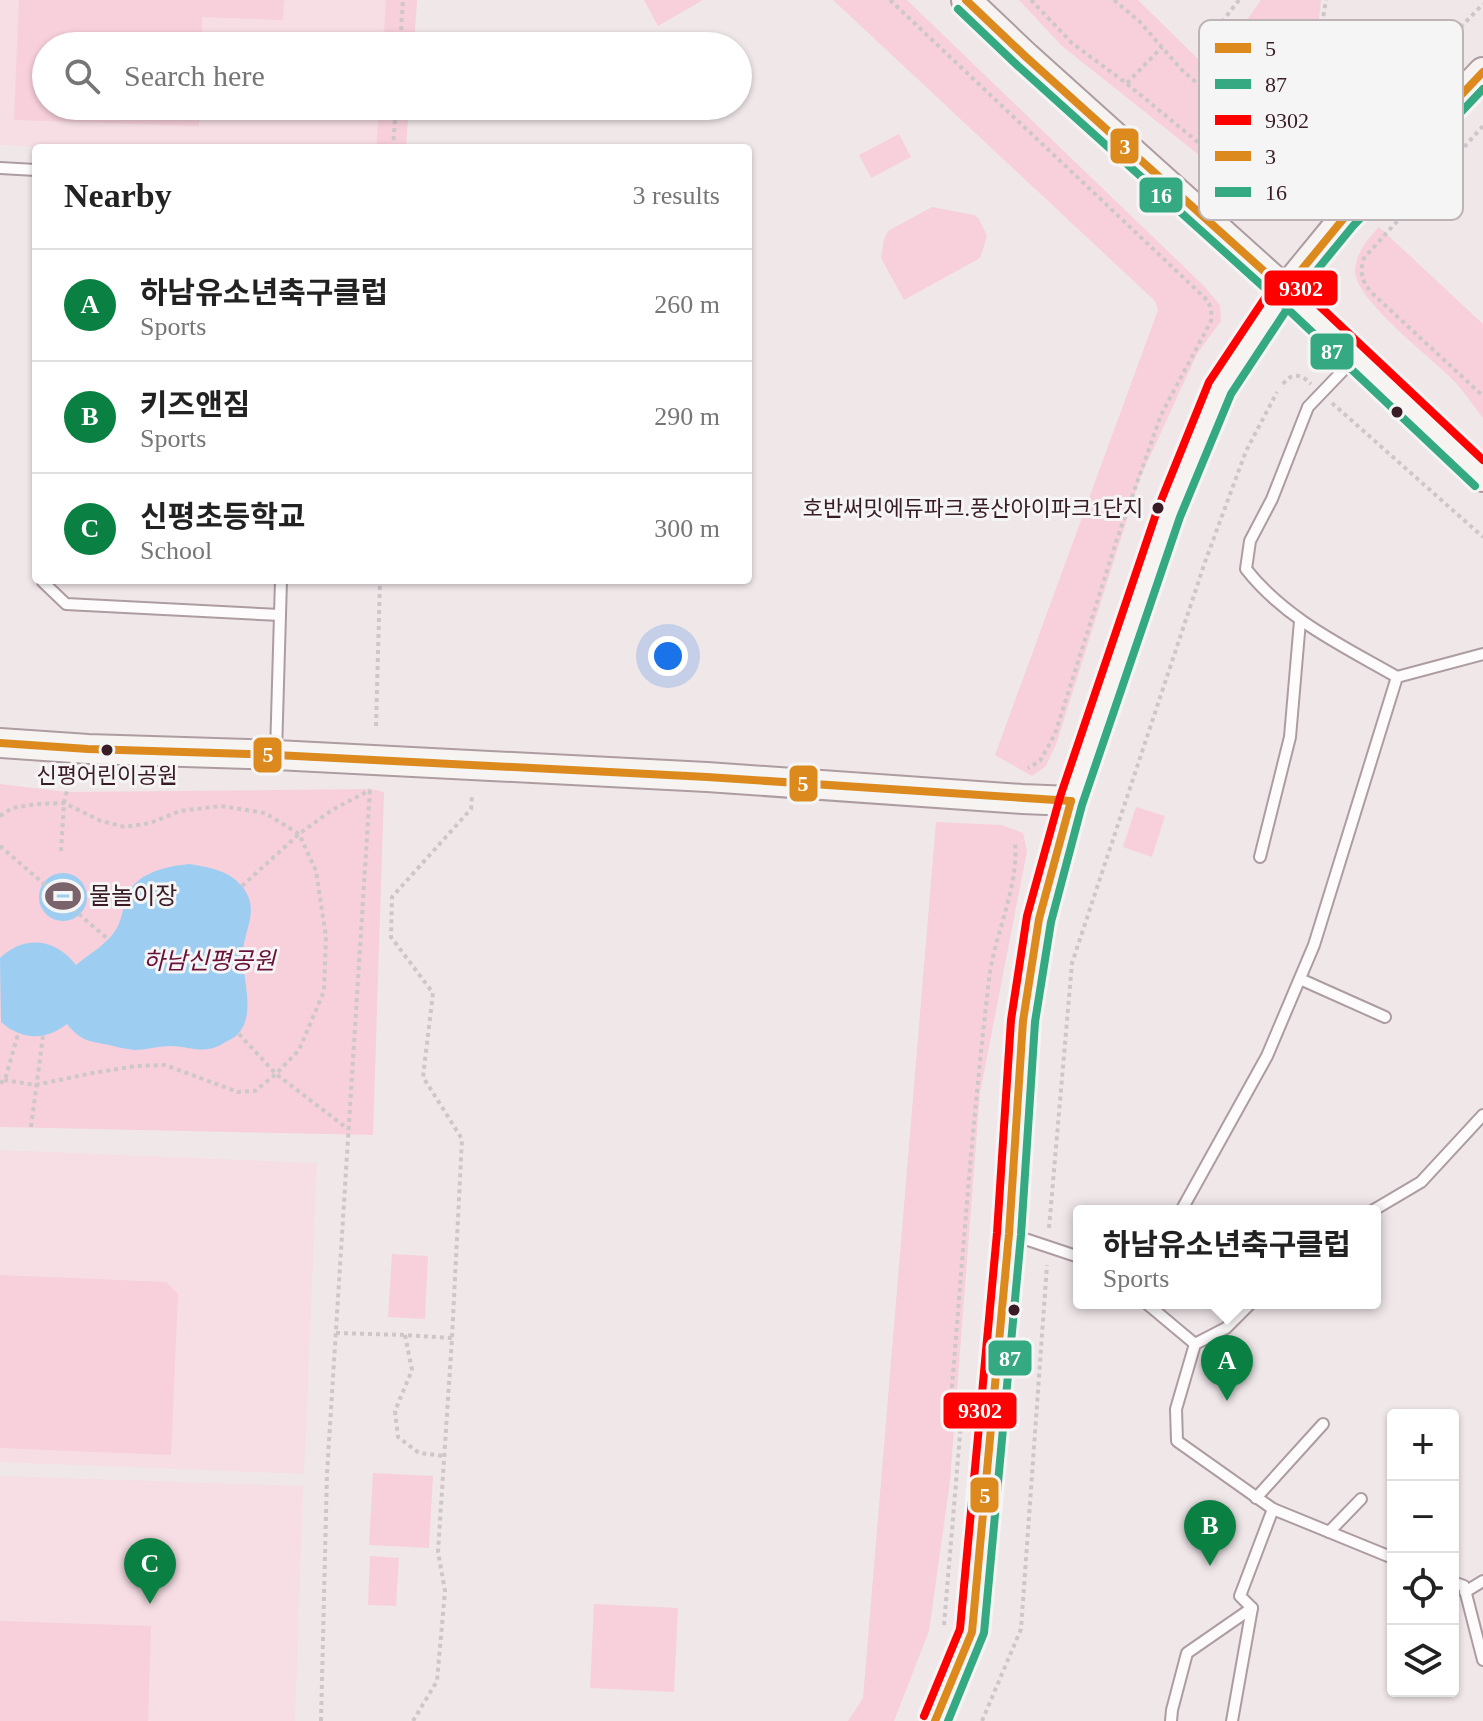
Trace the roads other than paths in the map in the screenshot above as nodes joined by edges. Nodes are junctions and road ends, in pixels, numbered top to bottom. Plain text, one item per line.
1 (966, 0) edge
2 (1483, 72) edge
3 (1463, 93) edge
4 (0, 168) edge
5 (32, 170) edge
6 (1199, 213) edge
7 (1207, 220) edge
8 (1342, 220) edge
9 (1285, 290) junction
10 (1356, 357) junction
11 (1483, 477) edge
12 (45, 584) edge
13 (281, 584) edge
14 (280, 615) junction
15 (1300, 621) junction
16 (1483, 654) edge
17 (1397, 677) junction
18 (0, 743) edge
19 (276, 755) junction
20 (1071, 801) junction
21 (1260, 857) dead end
22 (1300, 979) junction
23 (1385, 1017) dead end
24 (1483, 1115) edge
25 (1184, 1205) edge
26 (1381, 1206) edge
27 (1009, 1234) junction
28 (1073, 1255) edge
29 (1153, 1309) edge
30 (1245, 1309) edge
31 (1195, 1344) junction
32 (1323, 1424) dead end
33 (1256, 1498) junction
34 (1361, 1499) dead end
35 (1273, 1509) junction
36 (1329, 1532) junction
37 (1387, 1556) edge
38 (1483, 1581) edge
39 (1459, 1584) edge
40 (1465, 1592) junction
41 (1252, 1608) junction
42 (1483, 1660) edge
43 (935, 1721) edge
44 (1171, 1721) edge
45 (1232, 1721) edge

1 - 6 main road
2 - 3 main road
4 - 5 lane
7 - 9 main road
8 - 9 main road
9 - 10 main road
9 - 20 main road
10 - 11 main road
10 - 15 lane
12 - 14 lane
13 - 14 lane
14 - 19 lane
15 - 17 lane
15 - 21 lane
16 - 17 lane
17 - 22 lane
18 - 19 main road
19 - 20 main road
20 - 27 main road
22 - 23 lane
22 - 25 lane
24 - 26 lane
27 - 28 lane
27 - 43 main road
29 - 31 lane
30 - 31 lane
31 - 33 lane
32 - 33 lane
33 - 35 lane
34 - 36 lane
35 - 36 lane
35 - 41 lane
36 - 37 lane
38 - 40 lane
39 - 40 lane
40 - 42 lane
41 - 44 lane
41 - 45 lane

